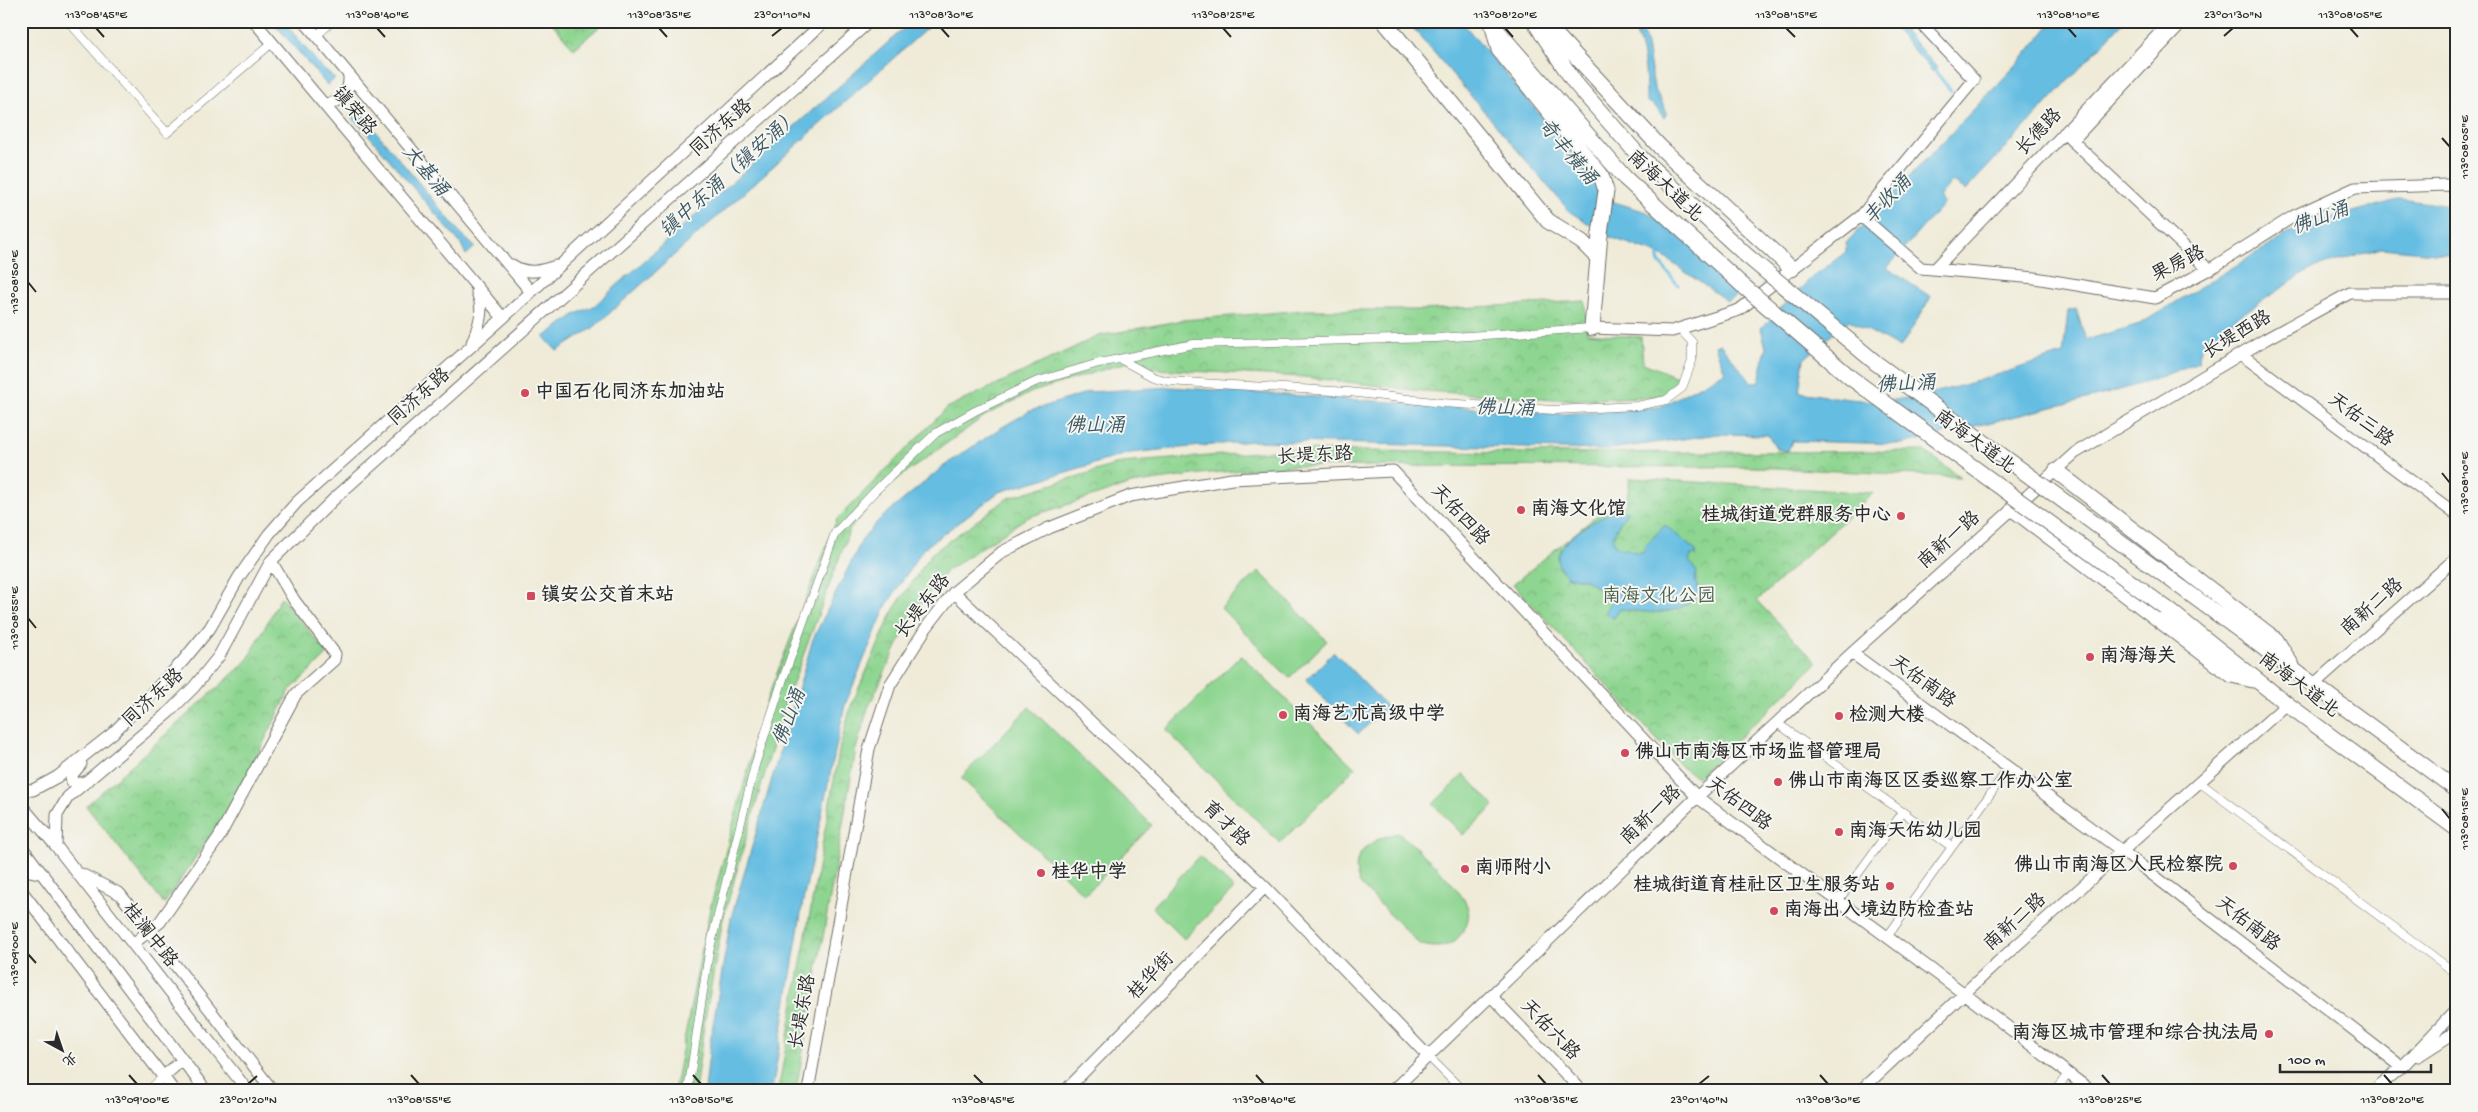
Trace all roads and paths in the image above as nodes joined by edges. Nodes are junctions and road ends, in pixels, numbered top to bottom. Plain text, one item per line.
1 (68, 21) edge
2 (254, 21) edge
3 (304, 21) edge
4 (333, 21) edge
5 (825, 21) edge
6 (870, 21) edge
7 (1384, 21) edge
8 (1534, 21) edge
9 (1919, 21) edge
10 (2170, 21) edge
11 (2184, 21) edge
12 (1491, 24) edge
13 (1542, 34) junction
14 (316, 36) junction
15 (272, 43) junction
16 (349, 76) junction
17 (324, 104) junction
18 (2068, 137) junction
19 (2457, 188) edge
20 (1861, 216) junction
21 (453, 257) junction
22 (1597, 257) junction
23 (505, 260) junction
24 (558, 266) junction
25 (1792, 270) junction
26 (1935, 270) junction
27 (2209, 270) junction
28 (532, 292) junction
29 (2457, 293) edge
30 (503, 318) junction
31 (1592, 328) junction
32 (1680, 328) junction
33 (472, 344) junction
34 (2242, 354) junction
35 (1120, 359) junction
36 (1393, 471) joint
37 (2056, 471) junction
38 (2031, 493) joint
39 (2013, 509) junction
40 (2457, 515) edge
41 (2457, 557) edge
42 (271, 561) junction
43 (954, 592) junction
44 (1852, 653) junction
45 (2297, 674) junction
46 (2259, 682) junction
47 (2313, 685) junction
48 (2287, 704) junction
49 (1777, 723) junction
50 (113, 732) junction
51 (2009, 768) junction
52 (88, 781) junction
53 (2199, 782) junction
54 (21, 789) edge
55 (2457, 790) edge
56 (1697, 797) junction
57 (21, 805) edge
58 (1903, 812) junction
59 (2457, 829) edge
60 (21, 846) edge
61 (56, 846) junction
62 (1952, 847) junction
63 (2122, 851) junction
64 (21, 869) edge
65 (76, 871) junction
66 (43, 874) junction
67 (1265, 887) junction
68 (21, 890) edge
69 (1838, 901) junction
70 (148, 931) junction
71 (1887, 937) junction
72 (133, 944) junction
73 (2457, 974) edge
74 (1966, 995) junction
75 (1491, 996) junction
76 (2457, 1009) edge
77 (219, 1022) junction
78 (2457, 1031) edge
79 (204, 1034) junction
80 (1428, 1056) junction
81 (182, 1060) junction
82 (2402, 1066) junction
83 (234, 1073) junction
84 (2068, 1074) junction
85 (163, 1077) junction
86 (148, 1091) edge
87 (174, 1091) edge
88 (206, 1091) edge
89 (248, 1091) edge
90 (256, 1091) edge
91 (273, 1091) edge
92 (688, 1091) edge
93 (808, 1091) edge
94 (1065, 1091) edge
95 (1392, 1091) edge
96 (1463, 1091) edge
97 (1582, 1091) edge
98 (1860, 1091) edge
99 (2055, 1091) edge
100 (2091, 1091) edge
101 (2373, 1091) edge

1 - 15 street
2 - 15 street, 镇荣路
3 - 14 street, 镇荣路
4 - 14 street
5 - 24 street, 同济东路
6 - 42 street, 同济东路
7 - 22 highway
8 - 13 highway, 南海大道北
9 - 20 street
10 - 18 street, 长德路
11 - 18 street, 长德路
12 - 22 highway, bridge
12 - 46 highway, 南海大道北, bridge
13 - 25 highway
13 - 45 highway, 南海大道北, bridge
14 - 16 street, 镇荣路
15 - 17 street, 镇荣路
16 - 17 street
16 - 23 street, 镇荣路
17 - 21 street, 镇荣路
18 - 26 street, 长德路
18 - 27 street
19 - 27 street, 果房路
20 - 25 street
20 - 26 street, 果房路
21 - 30 street, 镇荣路
21 - 33 street
22 - 31 highway
23 - 24 street
23 - 28 street, 镇荣路
24 - 28 street, 同济东路
25 - 32 street
26 - 27 street, 果房路
28 - 30 street, 同济东路
29 - 34 street, 长堤西路
30 - 33 street, 同济东路
31 - 32 street
31 - 35 street
32 - 35 street
33 - 50 street, 同济东路
34 - 37 street, 长堤西路
34 - 40 street, 天佑三路
35 - 92 street
36 - 43 street, 长堤东路
36 - 56 street, 天佑四路
37 - 38 street, 长堤西路
37 - 45 highway
38 - 39 street, 南新一路
39 - 44 street, 南新一路
39 - 46 highway
41 - 47 street, 南新二路
42 - 52 street, 同济东路
42 - 70 street
43 - 67 street, 育才路
43 - 93 street, 长堤东路
44 - 49 street, 南新一路
44 - 51 street, 天佑南路
45 - 47 highway, 南海大道北
46 - 48 highway, 南海大道北
47 - 55 highway, 南海大道北
48 - 53 street, 南新二路
48 - 59 highway, 南海大道北
49 - 56 street, 南新一路
49 - 58 street
50 - 52 street
50 - 54 street, 同济东路
51 - 62 street
51 - 63 street, 天佑南路
52 - 61 street, 同济东路
53 - 63 street, 南新二路
53 - 73 street
56 - 69 street, 天佑四路
56 - 75 street, 南新一路
57 - 61 street, 桂澜中路
58 - 62 street
58 - 69 street
60 - 66 street
61 - 65 street, 桂澜中路
62 - 71 street
63 - 74 street, 南新二路
63 - 82 street, 天佑南路
64 - 66 street
65 - 70 street
65 - 72 street, 桂澜中路
66 - 81 street
67 - 80 street, 育才路
67 - 94 street, 桂华街
68 - 85 street
69 - 71 street, 天佑四路
70 - 72 street
70 - 77 street
71 - 74 street, 天佑四路
72 - 79 street, 桂澜中路
74 - 84 street, 天佑四路
74 - 98 street, 南新二路
75 - 80 street, 南新一路
75 - 97 street, 天佑六路
76 - 82 street
77 - 79 street
77 - 91 street
78 - 82 street
79 - 83 street, 桂澜中路
80 - 95 street, 南新一路
80 - 96 street, 育才路
81 - 85 street
81 - 88 street
82 - 101 street
83 - 89 street, 桂澜中路
83 - 90 street
84 - 99 street
84 - 100 street, 天佑四路
85 - 86 street
85 - 87 street

